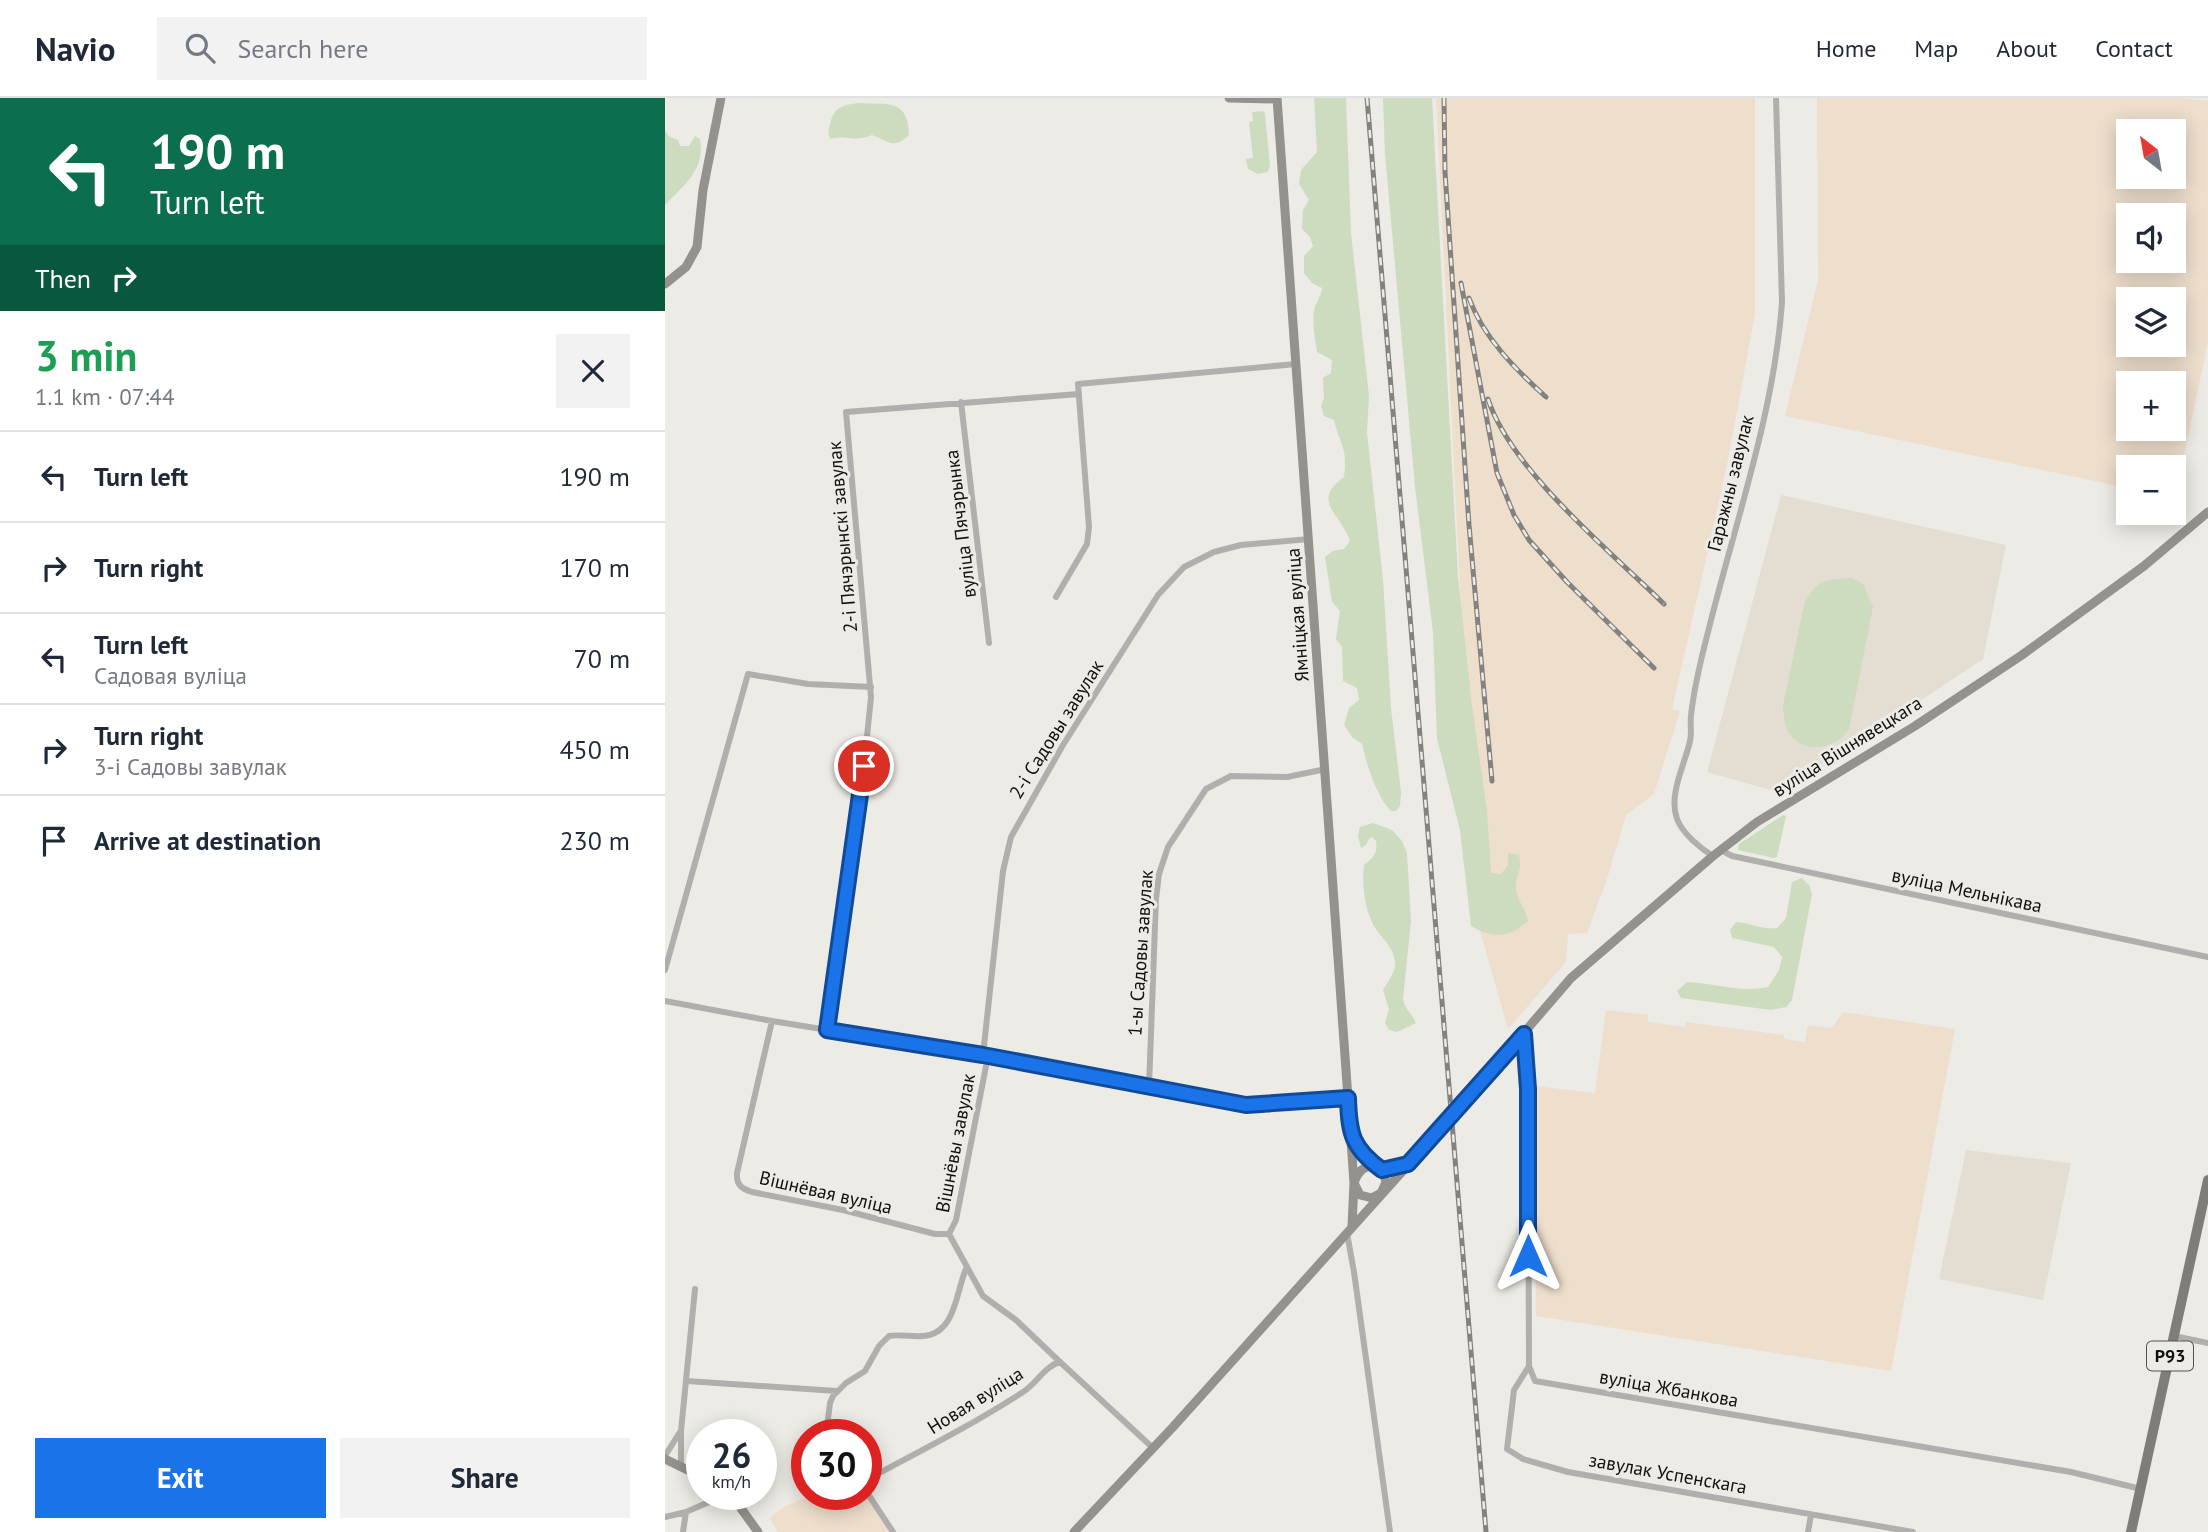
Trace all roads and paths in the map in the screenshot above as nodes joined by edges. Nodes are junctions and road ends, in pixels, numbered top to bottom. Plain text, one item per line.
1 (721, 98) edge
2 (1229, 98) edge
3 (1277, 98) edge
4 (1776, 98) edge
5 (665, 284) edge
6 (1296, 364) junction
7 (1079, 394) junction
8 (961, 402) junction
9 (2208, 512) edge
10 (1309, 539) junction
11 (1056, 597) dead end
12 (989, 643) dead end
13 (871, 687) junction
14 (1326, 769) junction
15 (1717, 853) junction
16 (2208, 957) edge
17 (665, 970) edge
18 (665, 1001) edge
19 (772, 1021) junction
20 (827, 1030) junction
21 (1524, 1034) junction
22 (986, 1056) junction
23 (1149, 1087) junction
24 (1348, 1098) junction
25 (1349, 1129) junction
26 (1408, 1164) junction
27 (1379, 1168) junction
28 (2208, 1180) edge
29 (1355, 1182) junction
30 (1381, 1193) junction
31 (2206, 1200) edge
32 (1349, 1229) junction
33 (949, 1234) junction
34 (966, 1269) junction
35 (695, 1289) dead end
36 (2174, 1336) junction
37 (2208, 1343) edge
38 (1061, 1362) junction
39 (1529, 1367) junction
40 (687, 1381) junction
41 (837, 1391) junction
42 (828, 1419) edge
43 (681, 1431) junction
44 (1153, 1448) junction
45 (665, 1457) edge
46 (681, 1465) junction
47 (686, 1468) edge
48 (882, 1471) edge
49 (2141, 1489) junction
50 (691, 1510) edge
51 (742, 1510) edge
52 (879, 1510) edge
53 (686, 1512) junction
54 (1811, 1515) junction
55 (665, 1517) edge
56 (683, 1532) edge
57 (758, 1532) edge
58 (893, 1532) edge
59 (1074, 1532) edge
60 (1390, 1532) edge
61 (1808, 1532) edge
62 (1913, 1532) edge
63 (2131, 1532) edge

1 - 5 main road
2 - 3 main road
3 - 6 main road, Ямніцкая вуліца
4 - 15 street, Гаражны завулак
6 - 7 street
6 - 10 main road, Ямніцкая вуліца
7 - 8 street
7 - 11 street
8 - 12 street, вуліца Пячэрынка
8 - 13 street, 2-і Пячэрынскі завулак
9 - 15 main road, вуліца Вішнявецкага
10 - 14 main road, Ямніцкая вуліца
10 - 22 street, 2-і Садовы завулак
13 - 17 street
13 - 20 street, 2-і Пячэрынскі завулак
14 - 23 street, 1-ы Садовы завулак
14 - 24 main road, Ямніцкая вуліца
15 - 16 street, вуліца Мельнікава
15 - 21 main road, вуліца Вішнявецкага
18 - 19 street
19 - 20 street
19 - 33 street, Вішнёвая вуліца
20 - 22 street
21 - 26 main road, вуліца Вішнявецкага
21 - 39 street
22 - 23 street
22 - 33 street, Вішнёвы завулак
23 - 24 street
24 - 25 main road, Ямніцкая вуліца
25 - 27 main road
25 - 29 main road, Ямніцкая вуліца
26 - 27 main road
26 - 30 main road, вуліца Вішнявецкага
27 - 29 main road
27 - 30 main road
28 - 31 main road, Р93
29 - 30 main road
29 - 32 main road, Ямніцкая вуліца
30 - 32 main road, вуліца Вішнявецкага
31 - 36 main road, Р93
32 - 44 main road, вуліца Вішнявецкага
32 - 60 street
33 - 34 street
34 - 38 street
34 - 41 street
35 - 40 street
36 - 37 street
36 - 49 main road, Р93
38 - 44 street
38 - 48 street, Новая вуліца
39 - 49 street, вуліца Жбанкова
39 - 54 street, завулак Успенскага
40 - 41 street
40 - 43 street
41 - 42 street
43 - 45 street
43 - 46 street
44 - 59 main road, вуліца Вішнявецкага
45 - 46 main road
46 - 47 main road
49 - 63 main road, Р93
50 - 53 street
51 - 57 main road
52 - 58 street
53 - 55 street
53 - 56 street
54 - 61 street
54 - 62 street, завулак Успенскага

